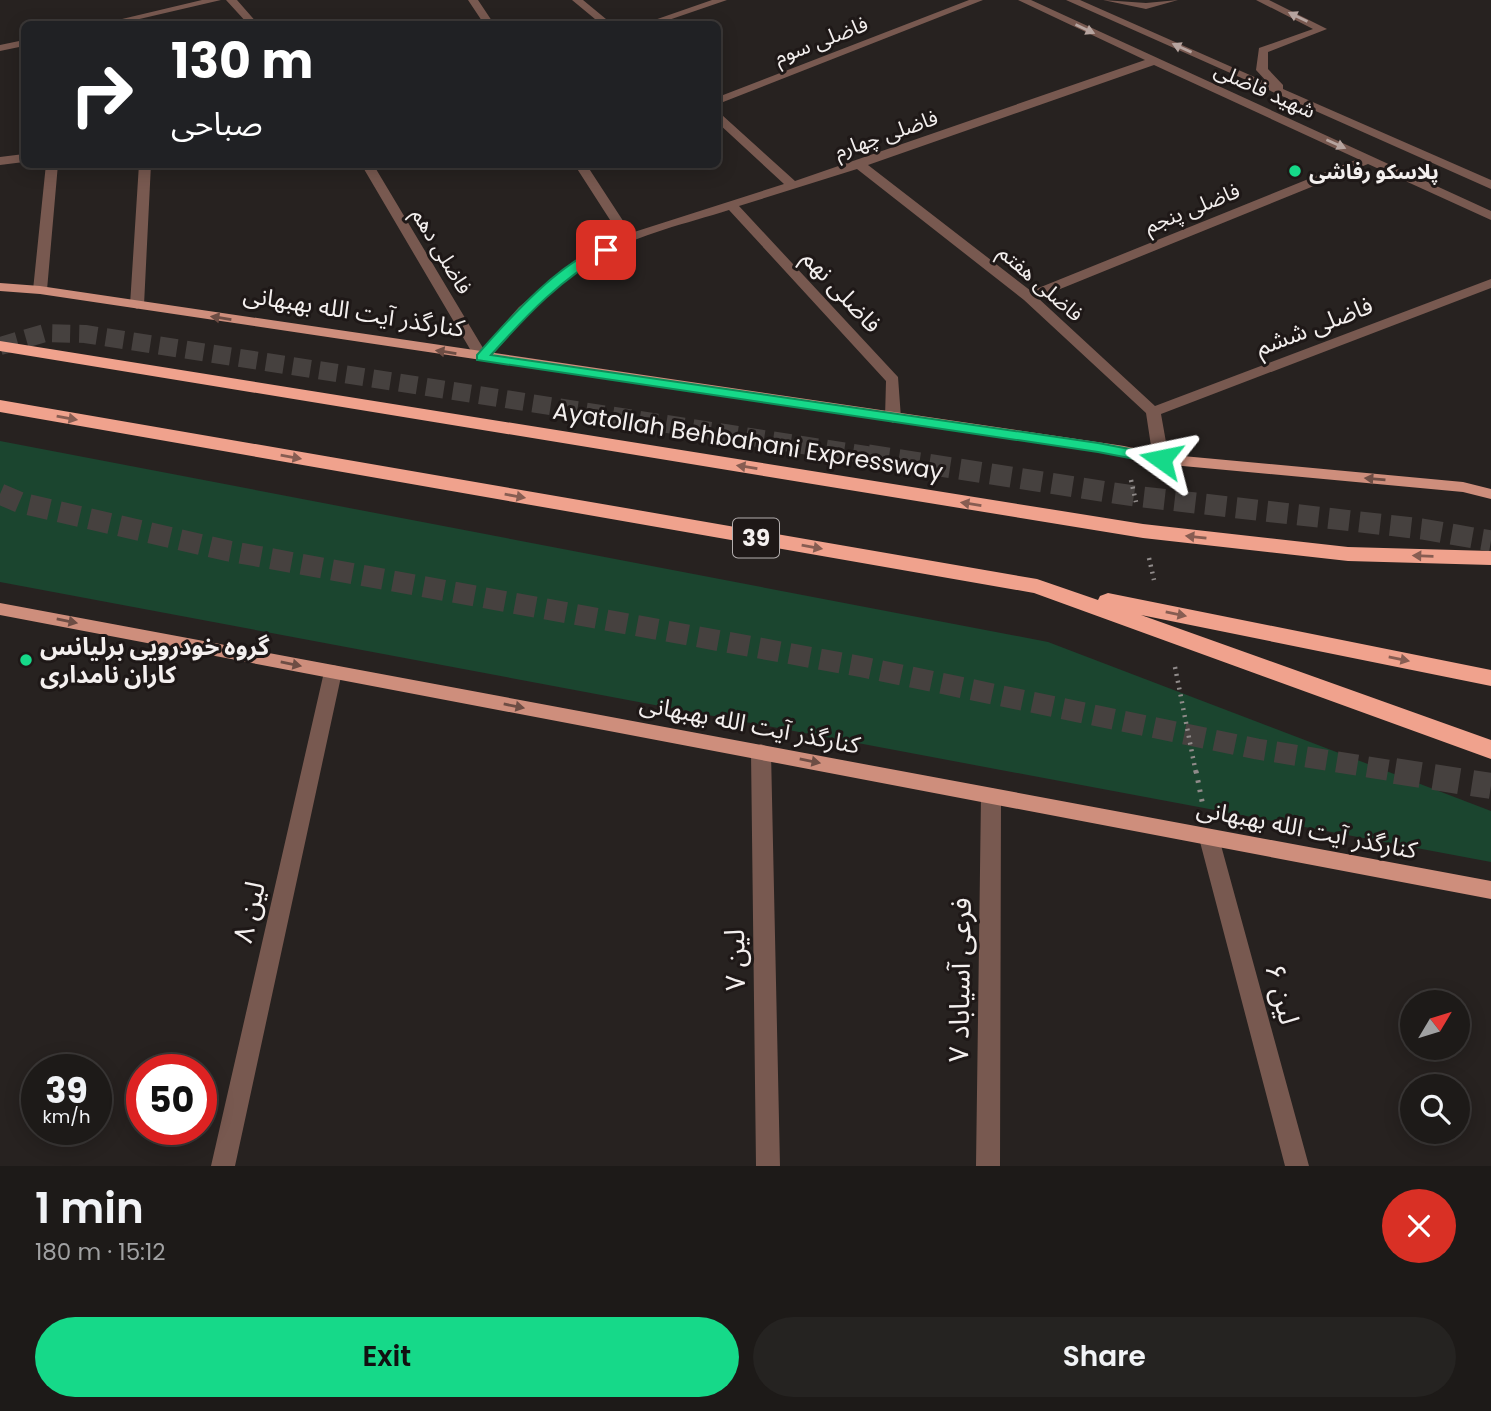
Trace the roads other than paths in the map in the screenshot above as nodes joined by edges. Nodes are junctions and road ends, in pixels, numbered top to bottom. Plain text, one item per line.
1 (163, 0) edge
2 (216, 0) edge
3 (231, 0) edge
4 (473, 0) edge
5 (577, 0) edge
6 (722, 0) edge
7 (978, 0) edge
8 (1023, 0) edge
9 (1071, 0) edge
10 (1108, 0) edge
11 (1173, 0) edge
12 (1261, 0) edge
13 (186, 7) junction
14 (120, 21) edge
15 (250, 21) edge
16 (487, 21) edge
17 (603, 21) edge
18 (657, 21) edge
19 (21, 44) edge
20 (0, 48) edge
21 (1154, 61) junction
22 (1286, 94) junction
23 (721, 100) edge
24 (721, 120) edge
25 (21, 158) edge
26 (1370, 159) junction
27 (0, 161) edge
28 (859, 164) junction
29 (52, 168) edge
30 (145, 168) edge
31 (369, 168) edge
32 (583, 168) edge
33 (792, 185) junction
34 (1491, 186) edge
35 (731, 205) junction
36 (1491, 216) edge
37 (628, 238) junction
38 (1491, 283) edge
39 (0, 287) edge
40 (40, 290) junction
41 (1029, 297) junction
42 (137, 304) junction
43 (0, 346) edge
44 (481, 358) junction
45 (0, 406) edge
46 (1153, 412) junction
47 (893, 418) junction
48 (1161, 459) junction
49 (1491, 494) edge
50 (1491, 558) edge
51 (1037, 586) junction
52 (0, 609) edge
53 (333, 672) junction
54 (1491, 678) edge
55 (1491, 750) edge
56 (761, 752) junction
57 (991, 796) junction
58 (1209, 838) junction
59 (1491, 890) edge
60 (223, 1166) edge
61 (768, 1166) edge
62 (988, 1166) edge
63 (1297, 1166) edge

1 - 13 street
2 - 13 street
3 - 15 street
4 - 16 street
5 - 17 street
6 - 18 street
7 - 23 street, فاضلی سوم
8 -> 21 street, شهید فاضلی
22 -> 9 street, شهید فاضلی
10 - 11 street
22 -> 12 street
13 - 14 street
19 - 20 street
21 -> 26 street, شهید فاضلی
21 - 28 street, فاضلی چهارم
22 - 34 street, شهید فاضلی
24 - 33 street
25 - 27 street
26 - 36 street, شهید فاضلی
26 - 41 street, فاضلی پنجم
28 - 33 street, فاضلی چهارم
28 - 41 street, فاضلی هفتم
29 - 40 street
30 - 42 street
31 - 44 street, فاضلی دهم
32 - 37 street
33 - 35 street, فاضلی چهارم
35 - 37 street, فاضلی چهارم
35 - 47 street, فاضلی نهم
37 - 44 street, فاضلی چهارم
38 - 46 street, فاضلی ششم
39 - 40 main road, کنارگذر آیت الله بهبهانی
40 - 42 main road, کنارگذر آیت الله بهبهانی
41 - 46 street, فاضلی هفتم
44 -> 42 main road, کنارگذر آیت الله بهبهانی
50 -> 43 highway, Ayatollah Behbahani Expressway
44 - 47 main road, کنارگذر آیت الله بهبهانی
45 -> 51 highway, 39
46 - 48 street
47 - 48 main road, کنارگذر آیت الله بهبهانی
49 -> 48 main road, کنارگذر آیت الله بهبهانی
51 -> 54 highway, 39
51 - 55 highway, 39
52 -> 53 main road, کنارگذر آیت الله بهبهانی
53 -> 56 main road, کنارگذر آیت الله بهبهانی
53 - 60 street, لین ۸
56 -> 57 main road, کنارگذر آیت الله بهبهانی
56 - 61 street, لین ۷
57 - 58 main road, کنارگذر آیت الله بهبهانی
57 - 62 street, ۷ فرعی آسیاباد
58 - 59 main road, کنارگذر آیت الله بهبهانی
58 - 63 street, لین ۶

